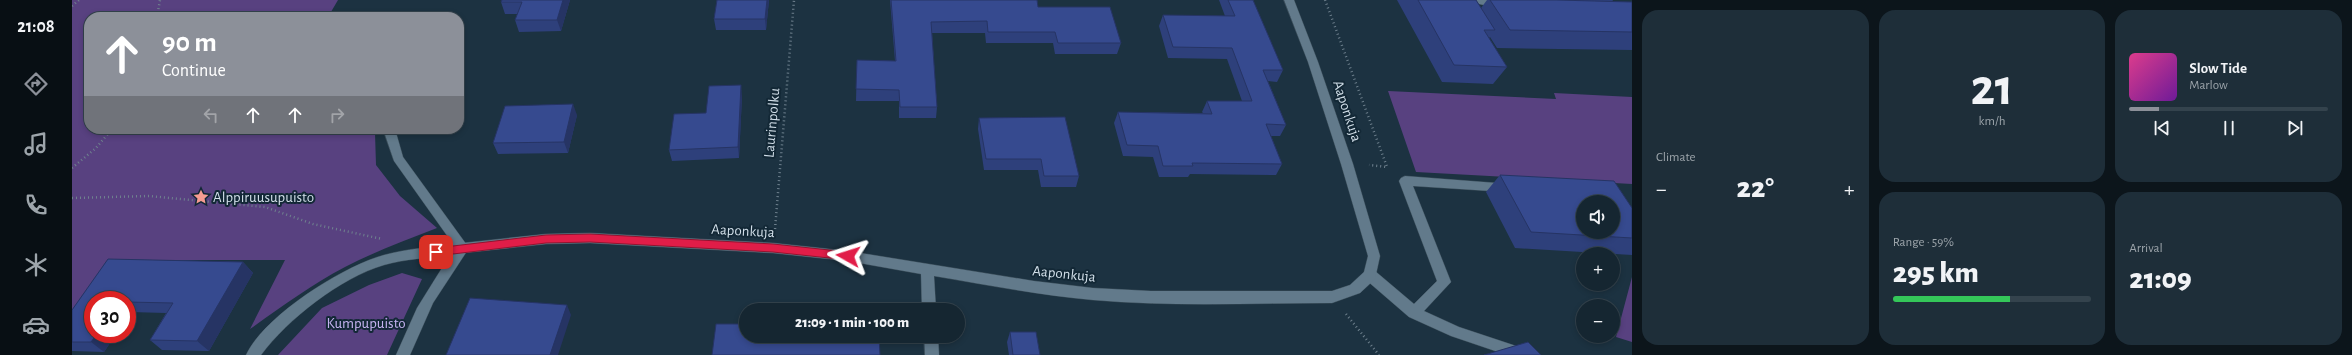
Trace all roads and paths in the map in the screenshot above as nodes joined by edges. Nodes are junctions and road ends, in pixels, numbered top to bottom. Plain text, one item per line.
1 (80, 0) edge
2 (160, 0) edge
3 (794, 0) edge
4 (1289, 0) edge
5 (1325, 0) edge
6 (1474, 0) edge
7 (1511, 5) edge
8 (72, 6) edge
9 (158, 12) edge
10 (108, 134) edge
11 (391, 134) edge
12 (1387, 167) dead end
13 (72, 168) edge
14 (1521, 187) edge
15 (72, 198) edge
16 (389, 239) dead end
17 (463, 248) junction
18 (773, 248) junction
19 (927, 268) junction
20 (1370, 275) junction
21 (1332, 297) junction
22 (929, 303) edge
23 (1414, 313) junction
24 (931, 343) edge
25 (253, 355) edge
26 (403, 355) edge
27 (932, 355) edge
28 (1380, 355) edge
29 (1526, 355) edge

1 - 8 path
2 - 9 path
3 - 18 path, Laurinpolku
4 - 20 street, Aaponkuja
5 - 12 path
6 - 7 street
10 - 13 path
11 - 17 street
14 - 23 street
15 - 16 path
17 - 18 street, Aaponkuja
17 - 25 street, Aaponkuja
17 - 26 street
18 - 19 street, Aaponkuja
19 - 21 street, Aaponkuja
19 - 22 street
20 - 21 street, Aaponkuja
20 - 23 street
21 - 28 path
23 - 29 street
24 - 27 street

